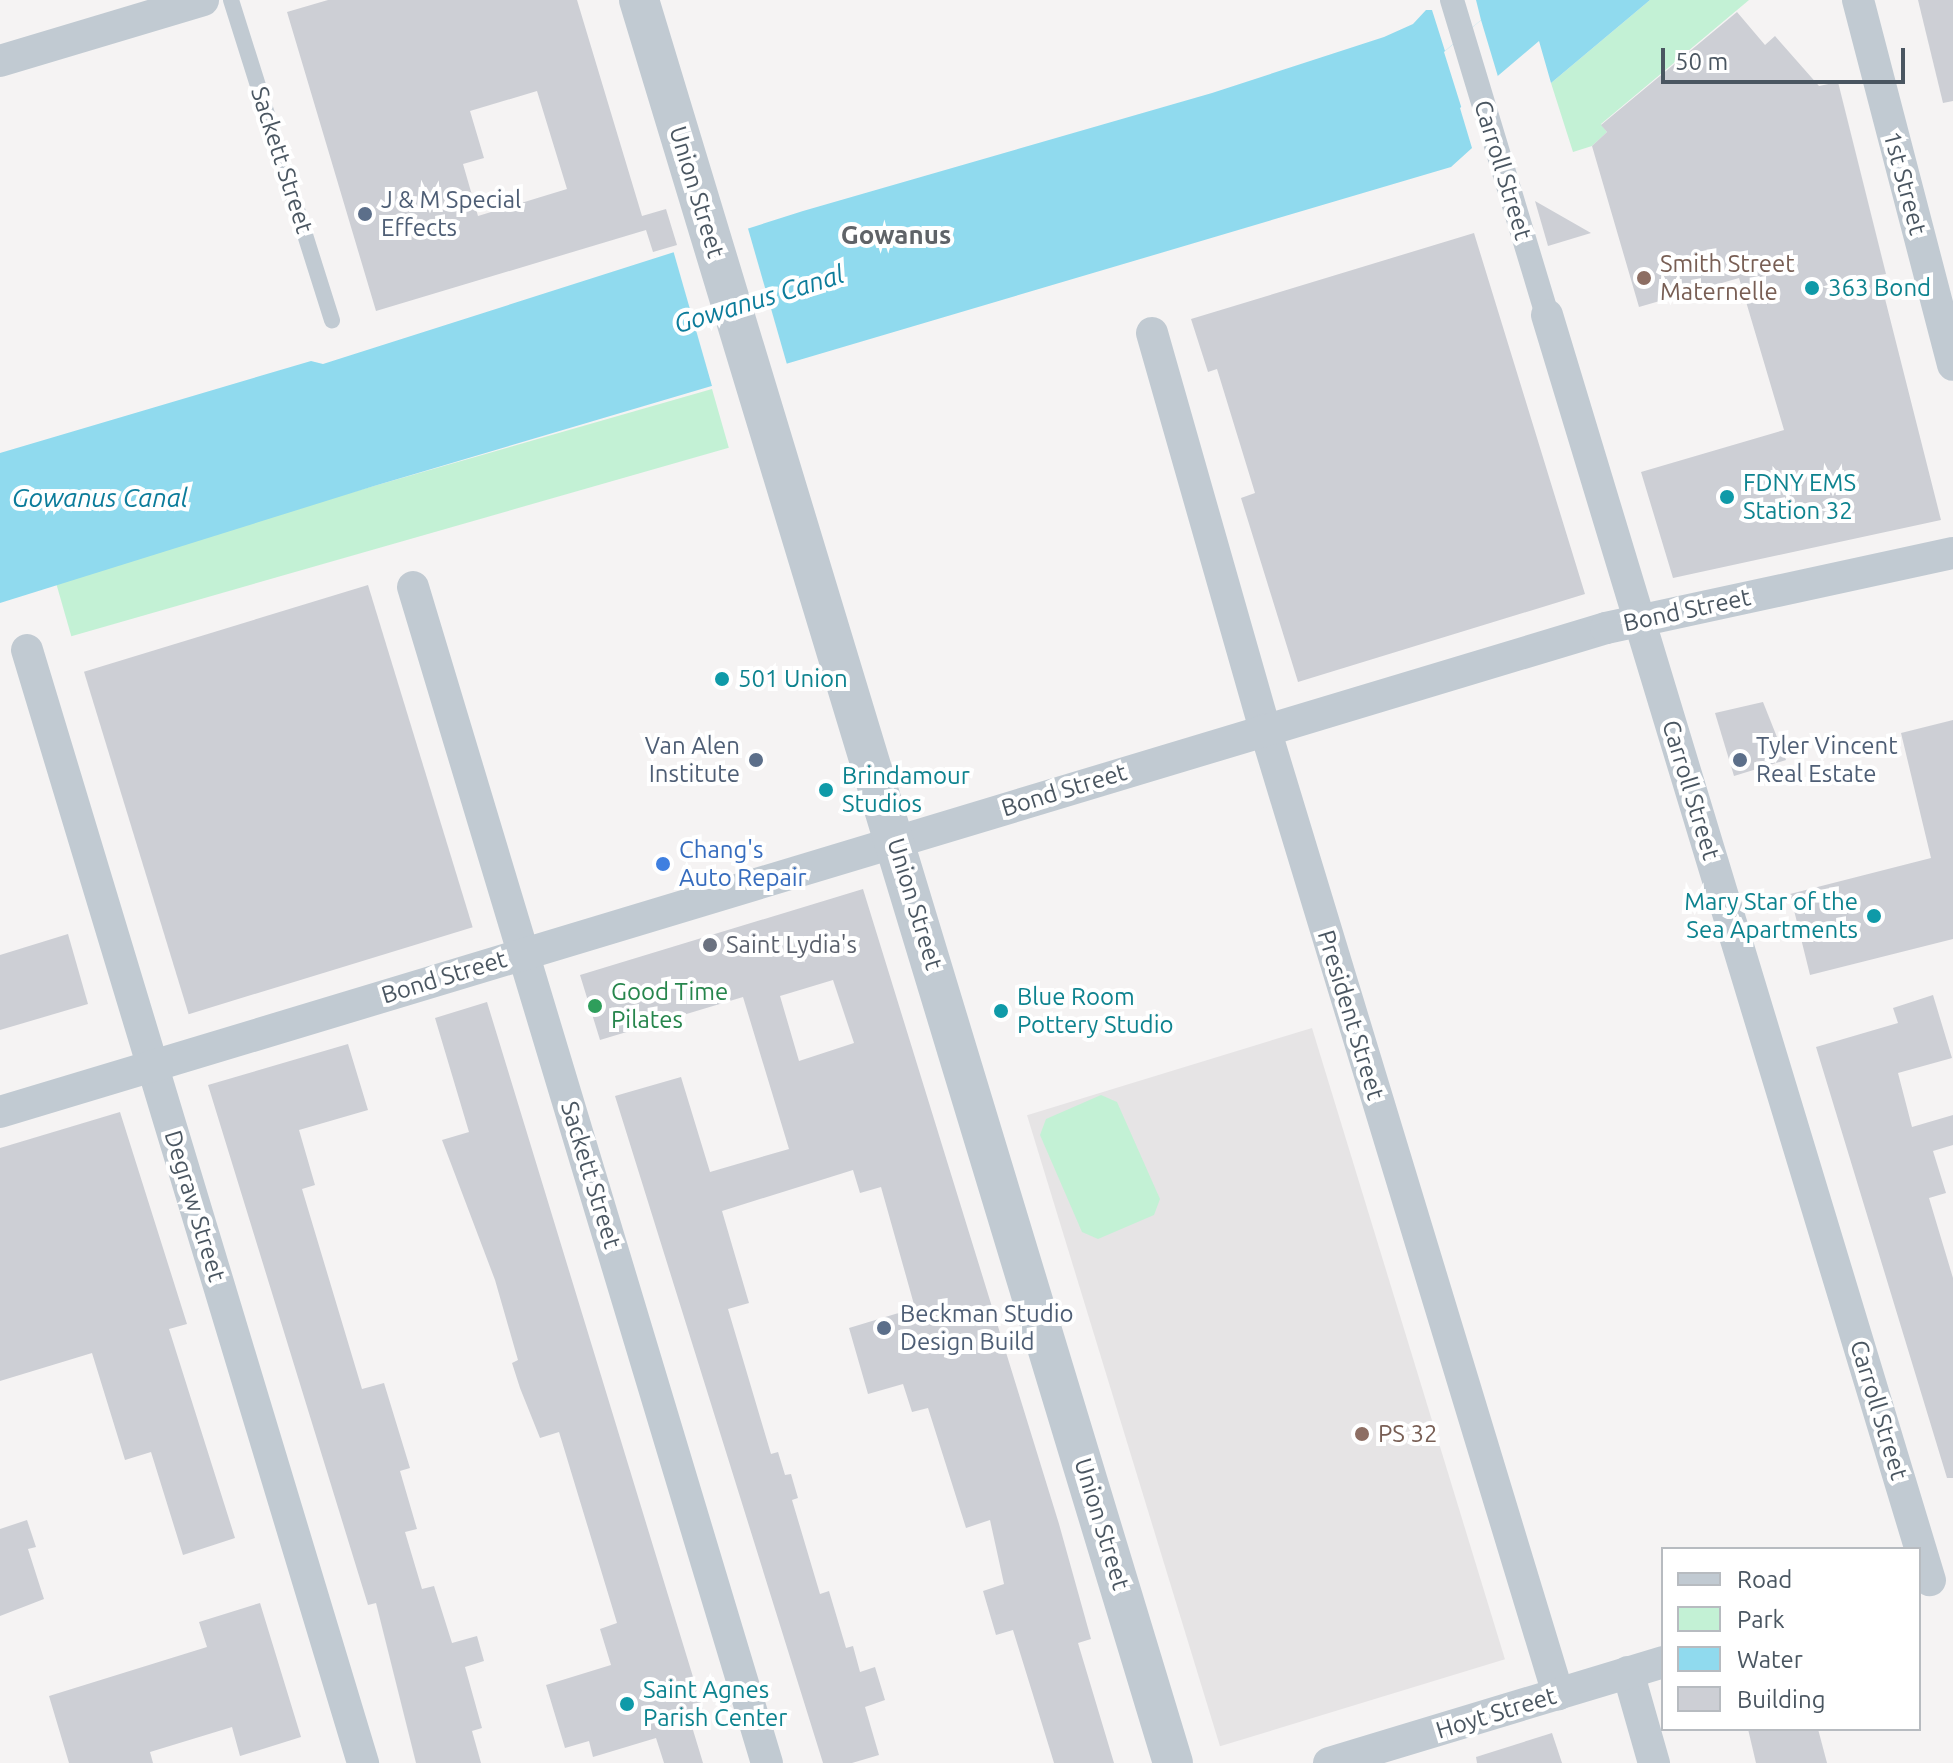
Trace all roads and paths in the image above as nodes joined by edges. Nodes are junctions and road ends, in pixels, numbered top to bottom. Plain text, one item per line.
1 (203, 0) edge
2 (231, 0) edge
3 (639, 0) edge
4 (1452, 0) edge
5 (1858, 0) edge
6 (0, 61) edge
7 (1547, 315) joint
8 (332, 320) dead end
9 (1152, 333) dead end
10 (1953, 365) edge
11 (1953, 553) edge
12 (413, 587) dead end
13 (1640, 621) junction
14 (27, 650) dead end
15 (1265, 729) junction
16 (896, 841) junction
17 (524, 952) junction
18 (152, 1064) junction
19 (0, 1112) edge
20 (1934, 1579) edge
21 (1661, 1663) edge
22 (1628, 1672) junction
23 (1558, 1694) junction
24 (363, 1763) edge
25 (767, 1763) edge
26 (1173, 1763) edge
27 (1329, 1763) edge
28 (1654, 1763) edge

1 - 6 street
2 - 8 lane, Sackett Street
3 - 16 street, Union Street
4 - 7 street, Carroll Street
5 - 10 street, 1st Street
7 - 13 street, Carroll Street
9 - 15 street, President Street
11 - 13 street, Bond Street
12 - 17 street, Sackett Street
13 - 15 street, Bond Street
13 - 20 street, Carroll Street
14 - 18 street, Degraw Street
15 - 16 street, Bond Street
15 - 23 street, President Street
16 - 17 street, Bond Street
16 - 26 street, Union Street
17 - 18 street, Bond Street
17 - 25 street, Sackett Street
18 - 19 street, Bond Street
18 - 24 street, Degraw Street
21 - 22 street, Hoyt Street
22 - 23 street, Hoyt Street
22 - 28 street
23 - 27 street, Hoyt Street

